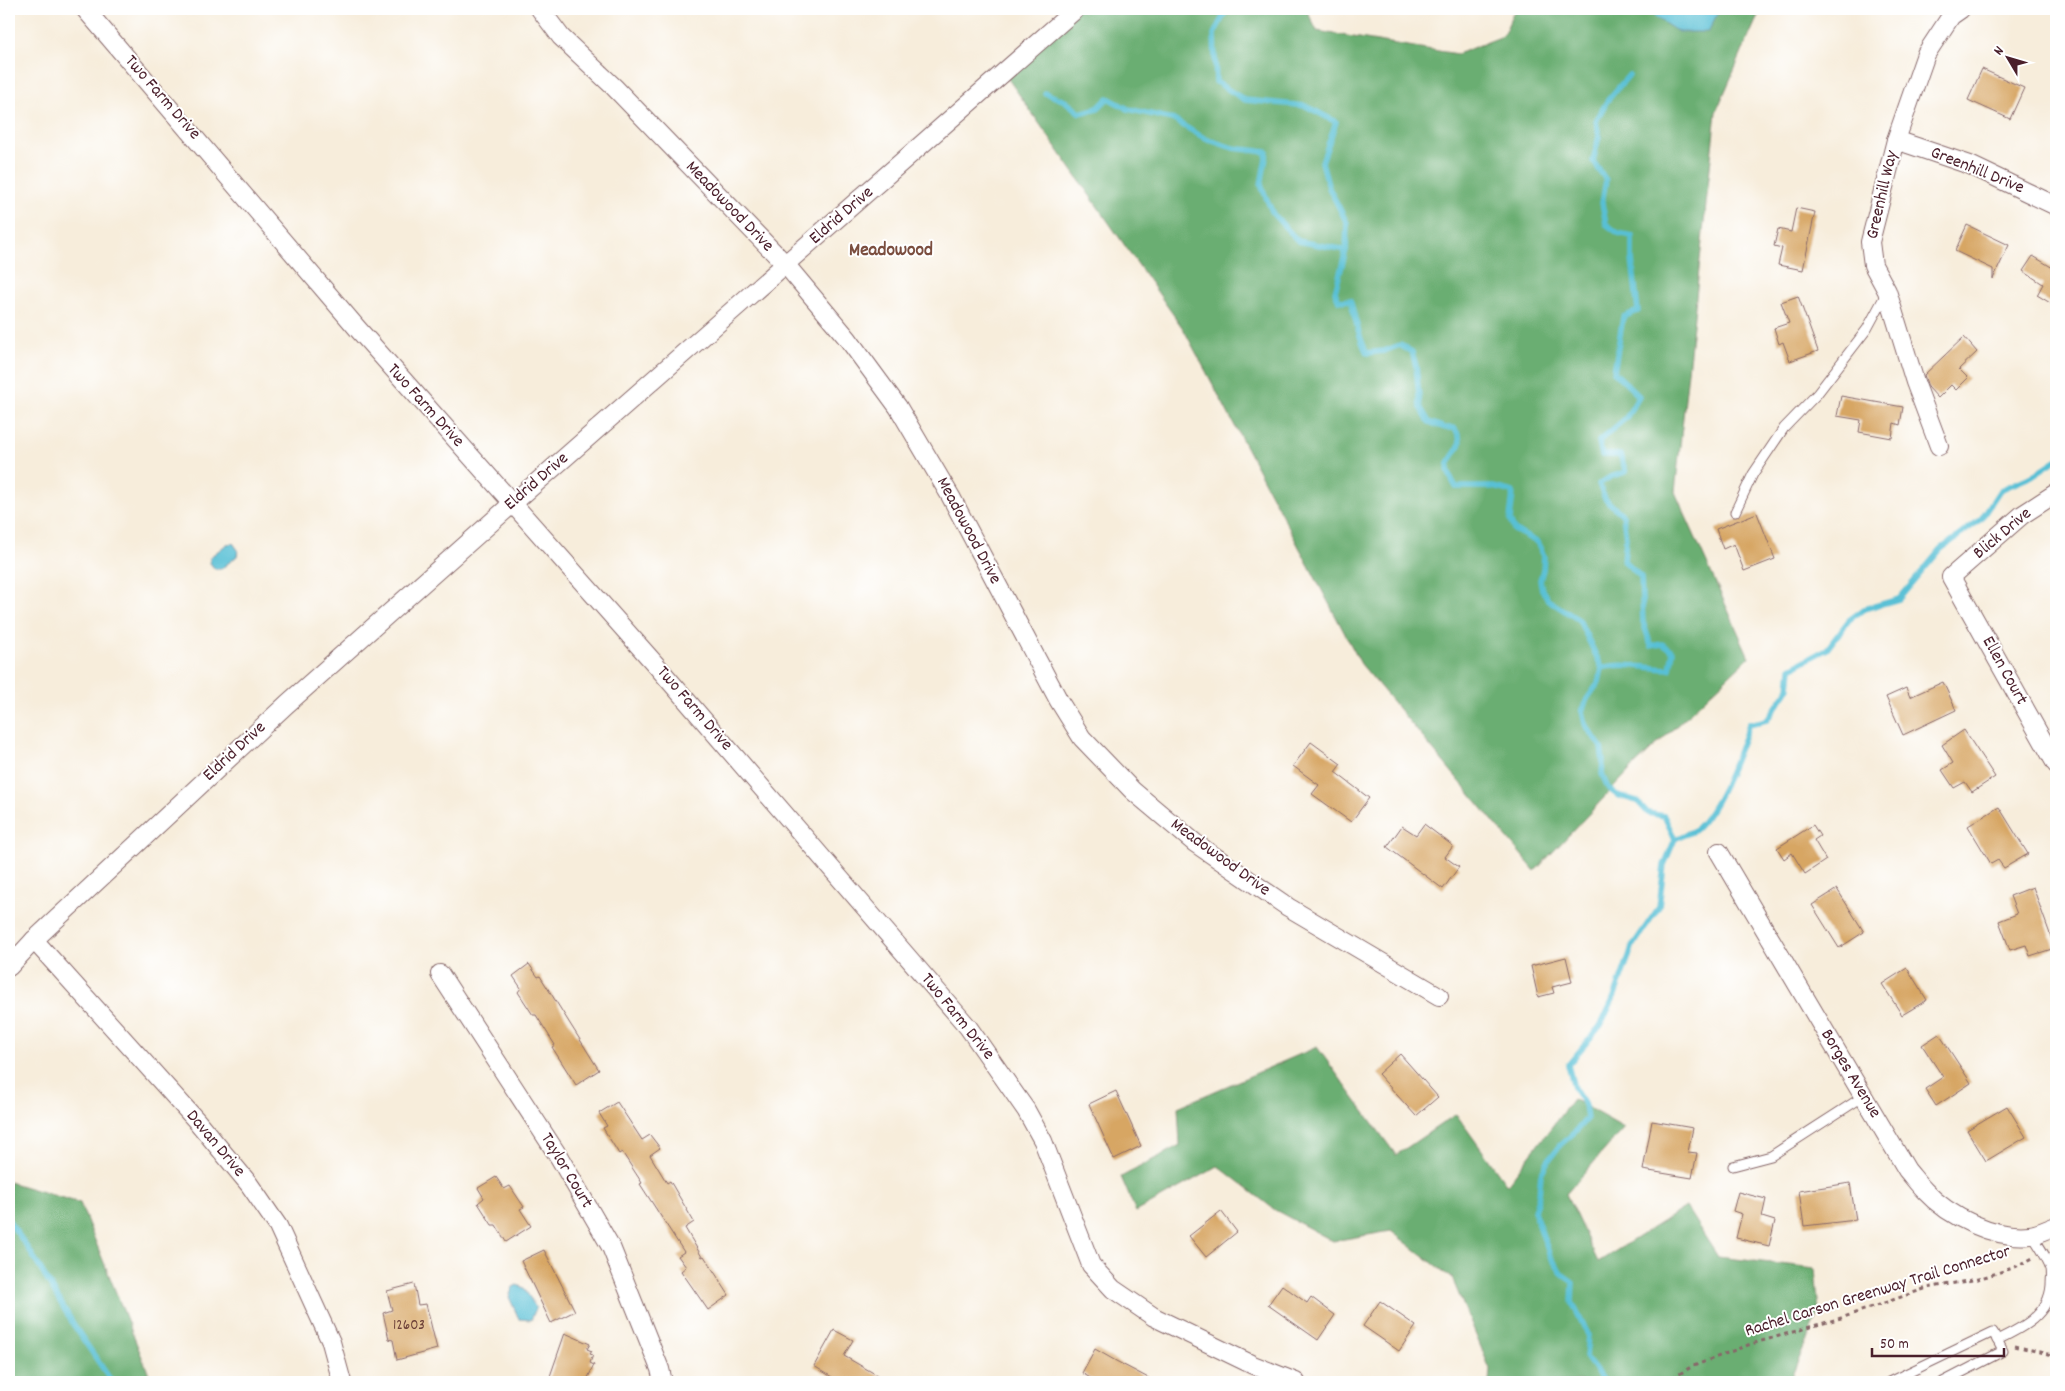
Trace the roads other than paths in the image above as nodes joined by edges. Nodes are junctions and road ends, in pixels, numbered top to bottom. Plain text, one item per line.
1 (85, 9) edge
2 (540, 9) edge
3 (1076, 9) edge
4 (1961, 9) edge
5 (1896, 140) junction
6 (2056, 206) edge
7 (786, 266) junction
8 (1887, 291) junction
9 (1940, 446) dead end
10 (2056, 493) edge
11 (512, 504) junction
12 (1735, 512) dead end
13 (1951, 577) joint
14 (2056, 764) edge
15 (1719, 852) dead end
16 (34, 940) junction
17 (9, 967) edge
18 (440, 974) dead end
19 (1439, 996) dead end
20 (1864, 1096) junction
21 (1734, 1166) dead end
22 (2056, 1226) edge
23 (2032, 1235) junction
24 (2002, 1338) junction
25 (342, 1382) edge
26 (662, 1382) edge
27 (1296, 1382) edge
28 (1889, 1382) edge
29 (1943, 1382) edge

1 - 11 street, Two Farm Drive
2 - 7 street, Meadowood Drive
3 - 7 street, Eldrid Drive
4 - 5 street, Greenhill Way
5 - 6 street, Greenhill Drive
5 - 8 street, Greenhill Way
7 - 11 street, Eldrid Drive
7 - 19 street, Meadowood Drive
8 - 9 street, Greenhill Way
8 - 12 lane
10 - 13 street, Blick Drive
11 - 16 street, Eldrid Drive
11 - 27 street, Two Farm Drive
13 - 14 street, Ellen Court
15 - 20 street, Borges Avenue
16 - 17 street, Eldrid Drive
16 - 25 street, Davan Drive
18 - 26 street, Taylor Court
20 - 21 lane
20 - 23 street, Borges Avenue
22 - 23 street
23 - 24 lane
24 - 28 lane
24 - 29 lane

